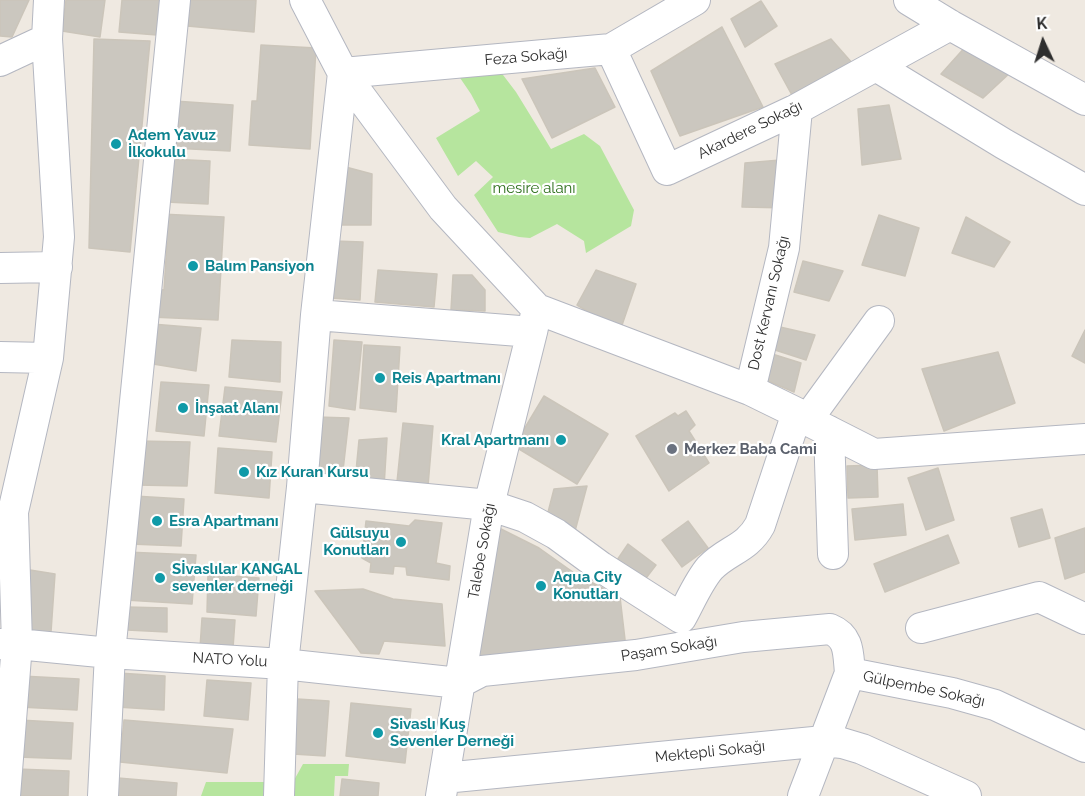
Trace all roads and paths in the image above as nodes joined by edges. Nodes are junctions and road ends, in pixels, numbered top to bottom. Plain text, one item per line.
1 (49, 0) edge
2 (175, 0) edge
3 (305, 0) edge
4 (695, 0) edge
5 (909, 0) edge
6 (950, 25) junction
7 (47, 39) junction
8 (611, 49) junction
9 (0, 61) edge
10 (876, 66) junction
11 (344, 73) junction
12 (1085, 100) edge
13 (797, 109) junction
14 (1085, 190) edge
15 (57, 267) junction
16 (0, 268) edge
17 (316, 315) junction
18 (534, 320) junction
19 (879, 321) dead end
20 (0, 357) edge
21 (48, 358) junction
22 (750, 390) junction
23 (811, 421) junction
24 (1085, 439) edge
25 (302, 487) junction
26 (489, 505) junction
27 (6, 512) edge
28 (833, 554) dead end
29 (681, 618) junction
30 (1085, 619) edge
31 (921, 628) dead end
32 (9, 644) edge
33 (686, 647) junction
34 (110, 653) junction
35 (283, 664) junction
36 (850, 673) junction
37 (459, 683) junction
38 (824, 741) junction
39 (1085, 747) edge
40 (442, 787) edge
41 (4, 790) edge
42 (103, 796) edge
43 (279, 796) edge
44 (803, 796) edge
45 (966, 796) edge

1 - 7 street
2 - 34 street
3 - 11 street
4 - 8 street, Feza Sokağı
5 - 6 street
6 - 10 street, Akardere Sokağı
6 - 12 street
7 - 9 street
7 - 15 street
8 - 11 street, Feza Sokağı
8 - 13 street, Akardere Sokağı
10 - 13 street, Akardere Sokağı
10 - 14 street
11 - 17 street
11 - 18 street
13 - 22 street, Dost Kervanı Sokağı
15 - 16 street
15 - 21 street
17 - 18 street
17 - 25 street
18 - 22 street
18 - 26 street, Talebe Sokağı
19 - 23 street
20 - 21 street
21 - 27 street
22 - 23 street
23 - 24 street
23 - 28 street
23 - 29 street
25 - 26 street
25 - 35 street
26 - 29 street
26 - 37 street, Talebe Sokağı
27 - 32 street
29 - 33 street
30 - 31 street
32 - 34 street, NATO Yolu
32 - 41 street
33 - 36 street, Paşam Sokağı
33 - 37 street, Paşam Sokağı
34 - 35 street, NATO Yolu
34 - 42 street
35 - 37 street, NATO Yolu
35 - 43 street
36 - 38 street, Gülpembe Sokağı
36 - 39 street, Gülpembe Sokağı
37 - 40 street, Talebe Sokağı
38 - 40 street, Mektepli Sokağı
38 - 44 street, Gülpembe Sokağı
38 - 45 street, Mektepli Sokağı

